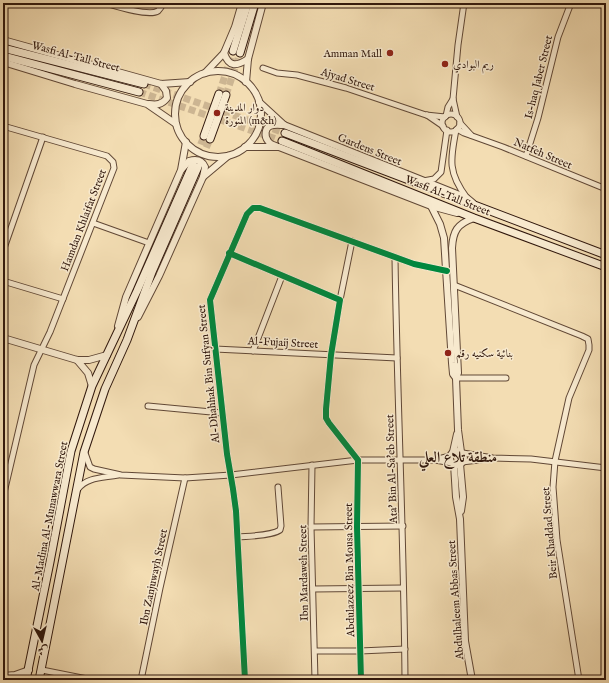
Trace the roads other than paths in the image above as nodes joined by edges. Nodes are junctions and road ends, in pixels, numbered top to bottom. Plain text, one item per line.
1 (105, 3) edge
2 (163, 3) edge
3 (242, 3) edge
4 (248, 3) edge
5 (255, 3) edge
6 (263, 3) edge
7 (464, 3) edge
8 (571, 3) edge
9 (3, 40) edge
10 (3, 48) edge
11 (224, 53) junction
12 (3, 56) edge
13 (248, 60) junction
14 (3, 62) edge
15 (263, 68) dead end
16 (205, 74) junction
17 (190, 82) junction
18 (246, 82) junction
19 (144, 84) tunnel mouth
20 (161, 84) junction
21 (140, 92) tunnel mouth
22 (223, 94) tunnel mouth
23 (453, 99) junction
24 (259, 102) junction
25 (147, 104) junction
26 (426, 115) junction
27 (445, 116) junction
28 (457, 117) junction
29 (460, 123) junction
30 (176, 124) junction
31 (284, 125) junction
32 (3, 126) edge
33 (445, 128) junction
34 (456, 130) junction
35 (285, 133) tunnel mouth
36 (471, 135) junction
37 (43, 137) junction
38 (207, 137) tunnel mouth
39 (186, 142) junction
40 (281, 144) junction
41 (245, 147) junction
42 (229, 155) junction
43 (526, 156) junction
44 (181, 170) junction
45 (203, 177) junction
46 (423, 182) junction
47 (606, 189) edge
48 (467, 198) junction
49 (431, 206) junction
50 (478, 207) junction
51 (466, 215) junction
52 (474, 218) junction
53 (93, 223) junction
54 (352, 241) junction
55 (149, 243) junction
56 (3, 251) edge
57 (229, 254) junction
58 (606, 255) edge
59 (395, 257) junction
60 (606, 267) edge
61 (447, 271) junction
62 (282, 276) junction
63 (3, 281) edge
64 (454, 285) junction
65 (63, 299) junction
66 (340, 300) junction
67 (3, 338) edge
68 (115, 338) junction
69 (127, 340) junction
70 (41, 349) junction
71 (216, 349) junction
72 (253, 351) junction
73 (107, 355) junction
74 (332, 355) junction
75 (396, 358) junction
76 (77, 360) junction
77 (456, 378) junction
78 (506, 378) dead end
79 (92, 386) junction
80 (148, 406) dead end
81 (222, 412) junction
82 (458, 430) junction
83 (84, 452) junction
84 (462, 453) junction
85 (451, 454) junction
86 (493, 458) junction
87 (358, 460) junction
88 (401, 460) junction
89 (435, 460) junction
90 (555, 461) junction
91 (457, 463) junction
92 (312, 465) junction
93 (606, 468) edge
94 (121, 475) junction
95 (231, 475) junction
96 (185, 478) junction
97 (278, 487) dead end
98 (76, 492) junction
99 (3, 497) edge
100 (403, 526) junction
101 (357, 527) junction
102 (311, 528) junction
103 (238, 537) junction
104 (403, 588) junction
105 (358, 589) junction
106 (313, 590) junction
107 (405, 649) junction
108 (315, 651) junction
109 (360, 651) junction
110 (29, 670) junction
111 (42, 670) junction
112 (4, 678) edge
113 (26, 680) edge
114 (39, 680) edge
115 (92, 680) edge
116 (141, 680) edge
117 (244, 680) edge
118 (315, 680) edge
119 (361, 680) edge
120 (405, 680) edge
121 (472, 680) edge
122 (579, 680) edge

1 - 2 street
3 - 11 street
4 - 5 main road
6 - 13 street
7 - 23 street
8 - 43 street, Is-haq Jaber Street
9 - 20 street
10 - 19 main road, Wasfi Al-Tall Street
11 - 13 street
11 - 16 street
12 - 21 main road, Wasfi Al-Tall Street
13 - 18 street
14 - 25 street
15 - 26 street, Ajyad Street
16 - 17 street
16 - 18 street
17 - 20 street
17 - 30 street
18 - 24 street
20 - 25 street
22 - 38 main road
23 - 27 street
23 - 28 street
24 - 31 street, Gardens Street
24 - 41 street
25 - 30 street
26 - 27 street, Ajyad Street
26 - 33 street, Ajyad Street
27 - 28 street
27 - 33 street
28 - 29 street
29 - 34 street
29 - 36 street, Natfeh Street
30 - 39 street
31 - 40 street
31 - 46 street, Gardens Street
32 - 37 street, Hamdan Khlaifat Street
33 - 34 street
33 - 46 street
34 - 36 street, Natfeh Street
34 - 48 street
35 - 50 main road, Wasfi Al-Tall Street
36 - 43 street, Natfeh Street
37 - 53 street, Hamdan Khlaifat Street
37 - 56 street
39 - 42 street
39 - 44 street, Al-Madina Al-Munawwara Street
40 - 41 street
40 - 49 street
40 - 51 main road, Wasfi Al-Tall Street
41 - 42 street
42 - 45 street, Al-Madina Al-Munawwara Street
43 - 47 street, Natfeh Street
44 - 45 street
44 - 55 street, Al-Madina Al-Munawwara Street
45 - 69 street, Al-Madina Al-Munawwara Street
46 - 48 street, Gardens Street
48 - 50 street, Gardens Street
49 - 51 street
49 - 61 street
50 - 58 main road, Wasfi Al-Tall Street
51 - 52 main road, Wasfi Al-Tall Street
52 - 60 main road, Wasfi Al-Tall Street
52 - 64 street
53 - 55 street
53 - 65 street, Hamdan Khlaifat Street
54 - 57 street, Al-Dhahhak Bin Sufyan Street
54 - 59 street, Al-Dhahhak Bin Sufyan Street
54 - 66 street
55 - 68 street, Al-Madina Al-Munawwara Street
57 - 62 street
57 - 71 street, Al-Dhahhak Bin Sufyan Street
59 - 61 street, Al-Dhahhak Bin Sufyan Street
59 - 75 street, Ata' Bin Al-Sa'eb Street
61 - 77 street
62 - 66 street
62 - 72 street
63 - 65 street
64 - 77 street
64 - 90 street, Beir Khaddad Street
65 - 70 street, Hamdan Khlaifat Street
66 - 74 street
67 - 70 street
68 - 69 main road, Al-Madina Al-Munawwara Street
68 - 73 main road, Al-Madina Al-Munawwara Street
69 - 83 main road, Al-Madina Al-Munawwara Street
70 - 76 street
70 - 99 street, Hamdan Khlaifat Street
71 - 72 street, Al-Fujaij Street
71 - 81 street, Al-Dhahhak Bin Sufyan Street
72 - 74 street, Al-Fujaij Street
73 - 76 street
73 - 79 main road, Al-Madina Al-Munawwara Street
74 - 75 street, Al-Fujaij Street
74 - 87 street
75 - 88 street, Ata' Bin Al-Sa'eb Street
76 - 79 street
77 - 78 street
77 - 82 street
79 - 110 main road, Al-Madina Al-Munawwara Street
80 - 81 street
81 - 95 street, Al-Dhahhak Bin Sufyan Street
82 - 84 street
82 - 85 street
83 - 94 street
83 - 98 main road, Al-Madina Al-Munawwara Street
84 - 85 street
84 - 86 street
84 - 91 street
85 - 89 street
85 - 91 street
86 - 90 street
86 - 91 street
87 - 88 street
87 - 92 street
87 - 101 street, Abdulazeez Bin Mousa Street
88 - 89 street
88 - 100 street, Ata' Bin Al-Sa'eb Street
89 - 91 street
90 - 93 street
90 - 122 street, Beir Khaddad Street
91 - 121 street, Abdulhaleem Abbas Street
92 - 95 street
92 - 102 street, Ibn Mardaweh Street
94 - 96 street
94 - 98 street
95 - 96 street
95 - 103 street, Al-Dhahhak Bin Sufyan Street
96 - 116 street, Ibn Zanjuwayh Street
97 - 103 street
98 - 111 main road, Al-Madina Al-Munawwara Street
100 - 101 street
100 - 104 street, Ata' Bin Al-Sa'eb Street
101 - 102 street
101 - 105 street, Abdulazeez Bin Mousa Street
102 - 106 street, Ibn Mardaweh Street
103 - 117 street, Al-Dhahhak Bin Sufyan Street
104 - 105 street
104 - 107 street, Ata' Bin Al-Sa'eb Street
105 - 106 street
105 - 109 street, Abdulazeez Bin Mousa Street
106 - 108 street, Ibn Mardaweh Street
107 - 109 street
107 - 120 street, Ata' Bin Al-Sa'eb Street
108 - 109 street
108 - 118 street, Ibn Mardaweh Street
109 - 119 street, Abdulazeez Bin Mousa Street
110 - 112 street
110 - 113 main road, Al-Madina Al-Munawwara Street
111 - 114 main road, Al-Madina Al-Munawwara Street
111 - 115 street

